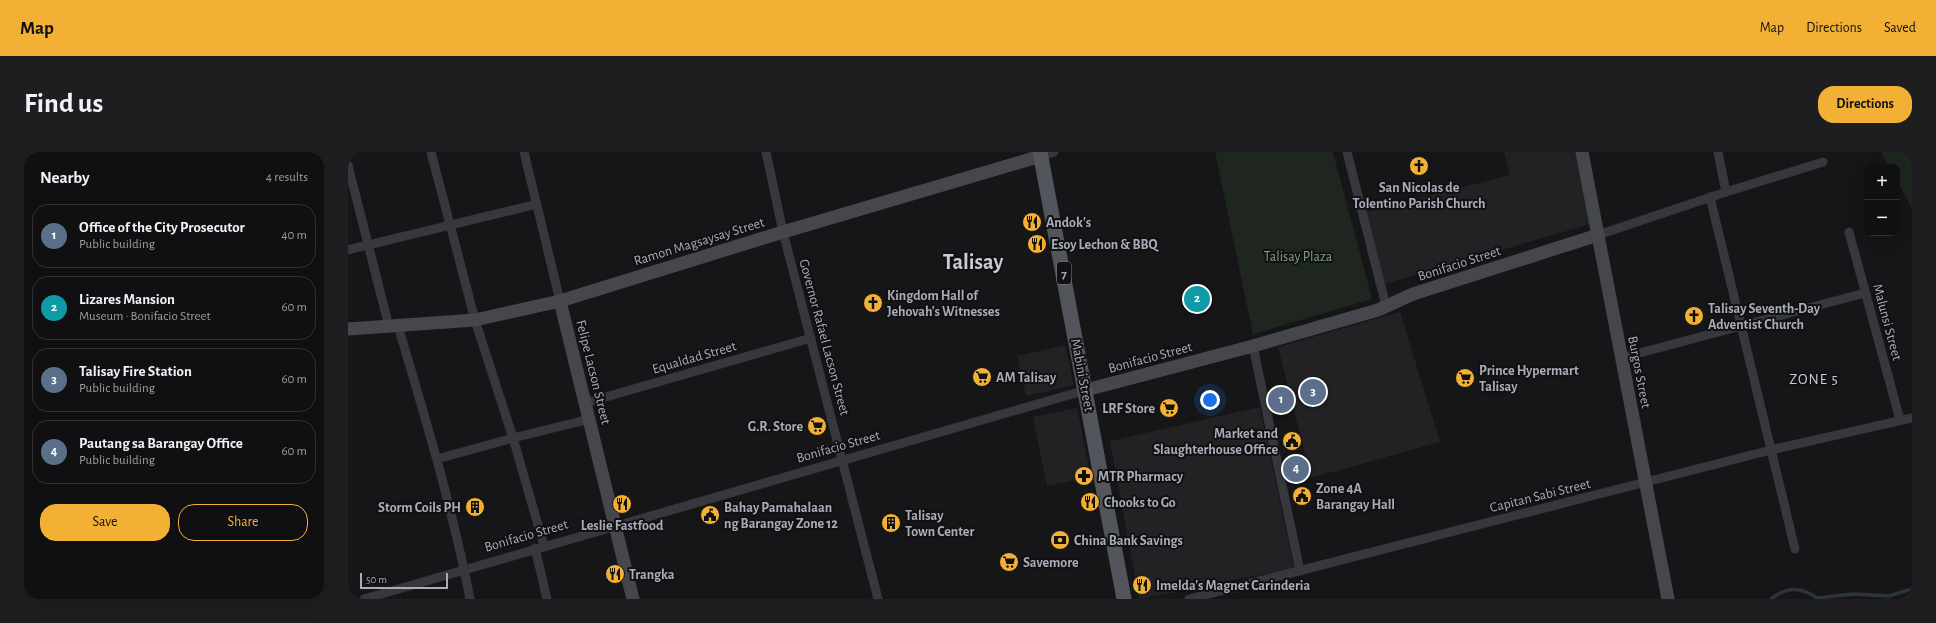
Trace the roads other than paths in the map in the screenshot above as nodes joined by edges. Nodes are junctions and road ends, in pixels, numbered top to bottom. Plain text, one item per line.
1 (431, 152) edge
2 (524, 152) edge
3 (766, 152) edge
4 (1347, 152) edge
5 (1582, 152) edge
6 (1718, 152) edge
7 (1045, 153) edge
8 (1824, 162) dead end
9 (348, 166) edge
10 (1726, 192) junction
11 (352, 195) edge
12 (1710, 197) junction
13 (537, 204) junction
14 (450, 225) junction
15 (783, 232) junction
16 (1849, 232) dead end
17 (1598, 235) junction
18 (368, 245) junction
19 (348, 250) edge
20 (1866, 293) junction
21 (560, 301) junction
22 (1386, 306) junction
23 (475, 320) junction
24 (1741, 326) junction
25 (394, 327) junction
26 (348, 329) edge
27 (811, 338) junction
28 (1253, 346) junction
29 (1621, 358) junction
30 (1086, 390) junction
31 (585, 403) junction
32 (1912, 418) edge
33 (590, 419) junction
34 (1900, 420) junction
35 (513, 438) junction
36 (1771, 450) junction
37 (438, 459) junction
38 (843, 461) junction
39 (1645, 482) junction
40 (615, 526) junction
41 (539, 547) junction
42 (1795, 549) dead end
43 (464, 570) junction
44 (1300, 571) junction
45 (364, 599) edge
46 (470, 599) edge
47 (546, 599) edge
48 (633, 599) edge
49 (878, 599) edge
50 (1124, 599) edge
51 (1189, 599) edge
52 (1668, 599) edge

1 - 14 street
2 - 13 street, Felipe Lacson Street
3 - 15 street, Governor Rafael Lacson Street
4 - 22 street
5 - 17 street, Burgos Street
6 - 10 street
7 - 15 street, Ramon Magsaysay Street
7 - 30 main road, Mabini Street / 7
8 - 10 street, Bonifacio Street
9 - 11 street
10 - 12 street, Bonifacio Street
11 - 18 street
12 - 17 street, Bonifacio Street
12 - 24 street
13 - 14 street
13 - 21 street, Felipe Lacson Street
14 - 18 street
14 - 23 street
15 - 21 street, Ramon Magsaysay Street
15 - 27 street, Governor Rafael Lacson Street
16 - 20 street, Malunsi Street
17 - 22 street, Bonifacio Street
17 - 29 street, Burgos Street
18 - 19 street
18 - 25 street
20 - 24 street
20 - 34 street, Malunsi Street
21 - 23 street, Ramon Magsaysay Street
21 - 31 street, Felipe Lacson Street
22 - 28 street, Bonifacio Street
23 - 25 street, Ramon Magsaysay Street
23 - 35 street
24 - 29 street
24 - 36 street
25 - 26 street, Ramon Magsaysay Street
25 - 37 street
27 - 31 street, Equaldad Street
27 - 38 street, Governor Rafael Lacson Street
28 - 30 street, Bonifacio Street
28 - 44 street
29 - 39 street, Burgos Street
30 - 38 street, Bonifacio Street
30 - 50 main road, Mabini Street / 7
31 - 33 street, Felipe Lacson Street
32 - 34 street, Capitan Sabi Street
33 - 35 street
33 - 40 street, Felipe Lacson Street
34 - 36 street, Capitan Sabi Street
35 - 37 street
35 - 41 street
36 - 39 street, Capitan Sabi Street
36 - 42 street
37 - 43 street
38 - 40 street, Bonifacio Street
38 - 49 street, Governor Rafael Lacson Street
39 - 44 street, Capitan Sabi Street
39 - 52 street, Burgos Street
40 - 41 street, Bonifacio Street
40 - 48 street, Felipe Lacson Street
41 - 43 street, Bonifacio Street
41 - 47 street
43 - 45 street, Bonifacio Street
43 - 46 street
44 - 51 street, Capitan Sabi Street

